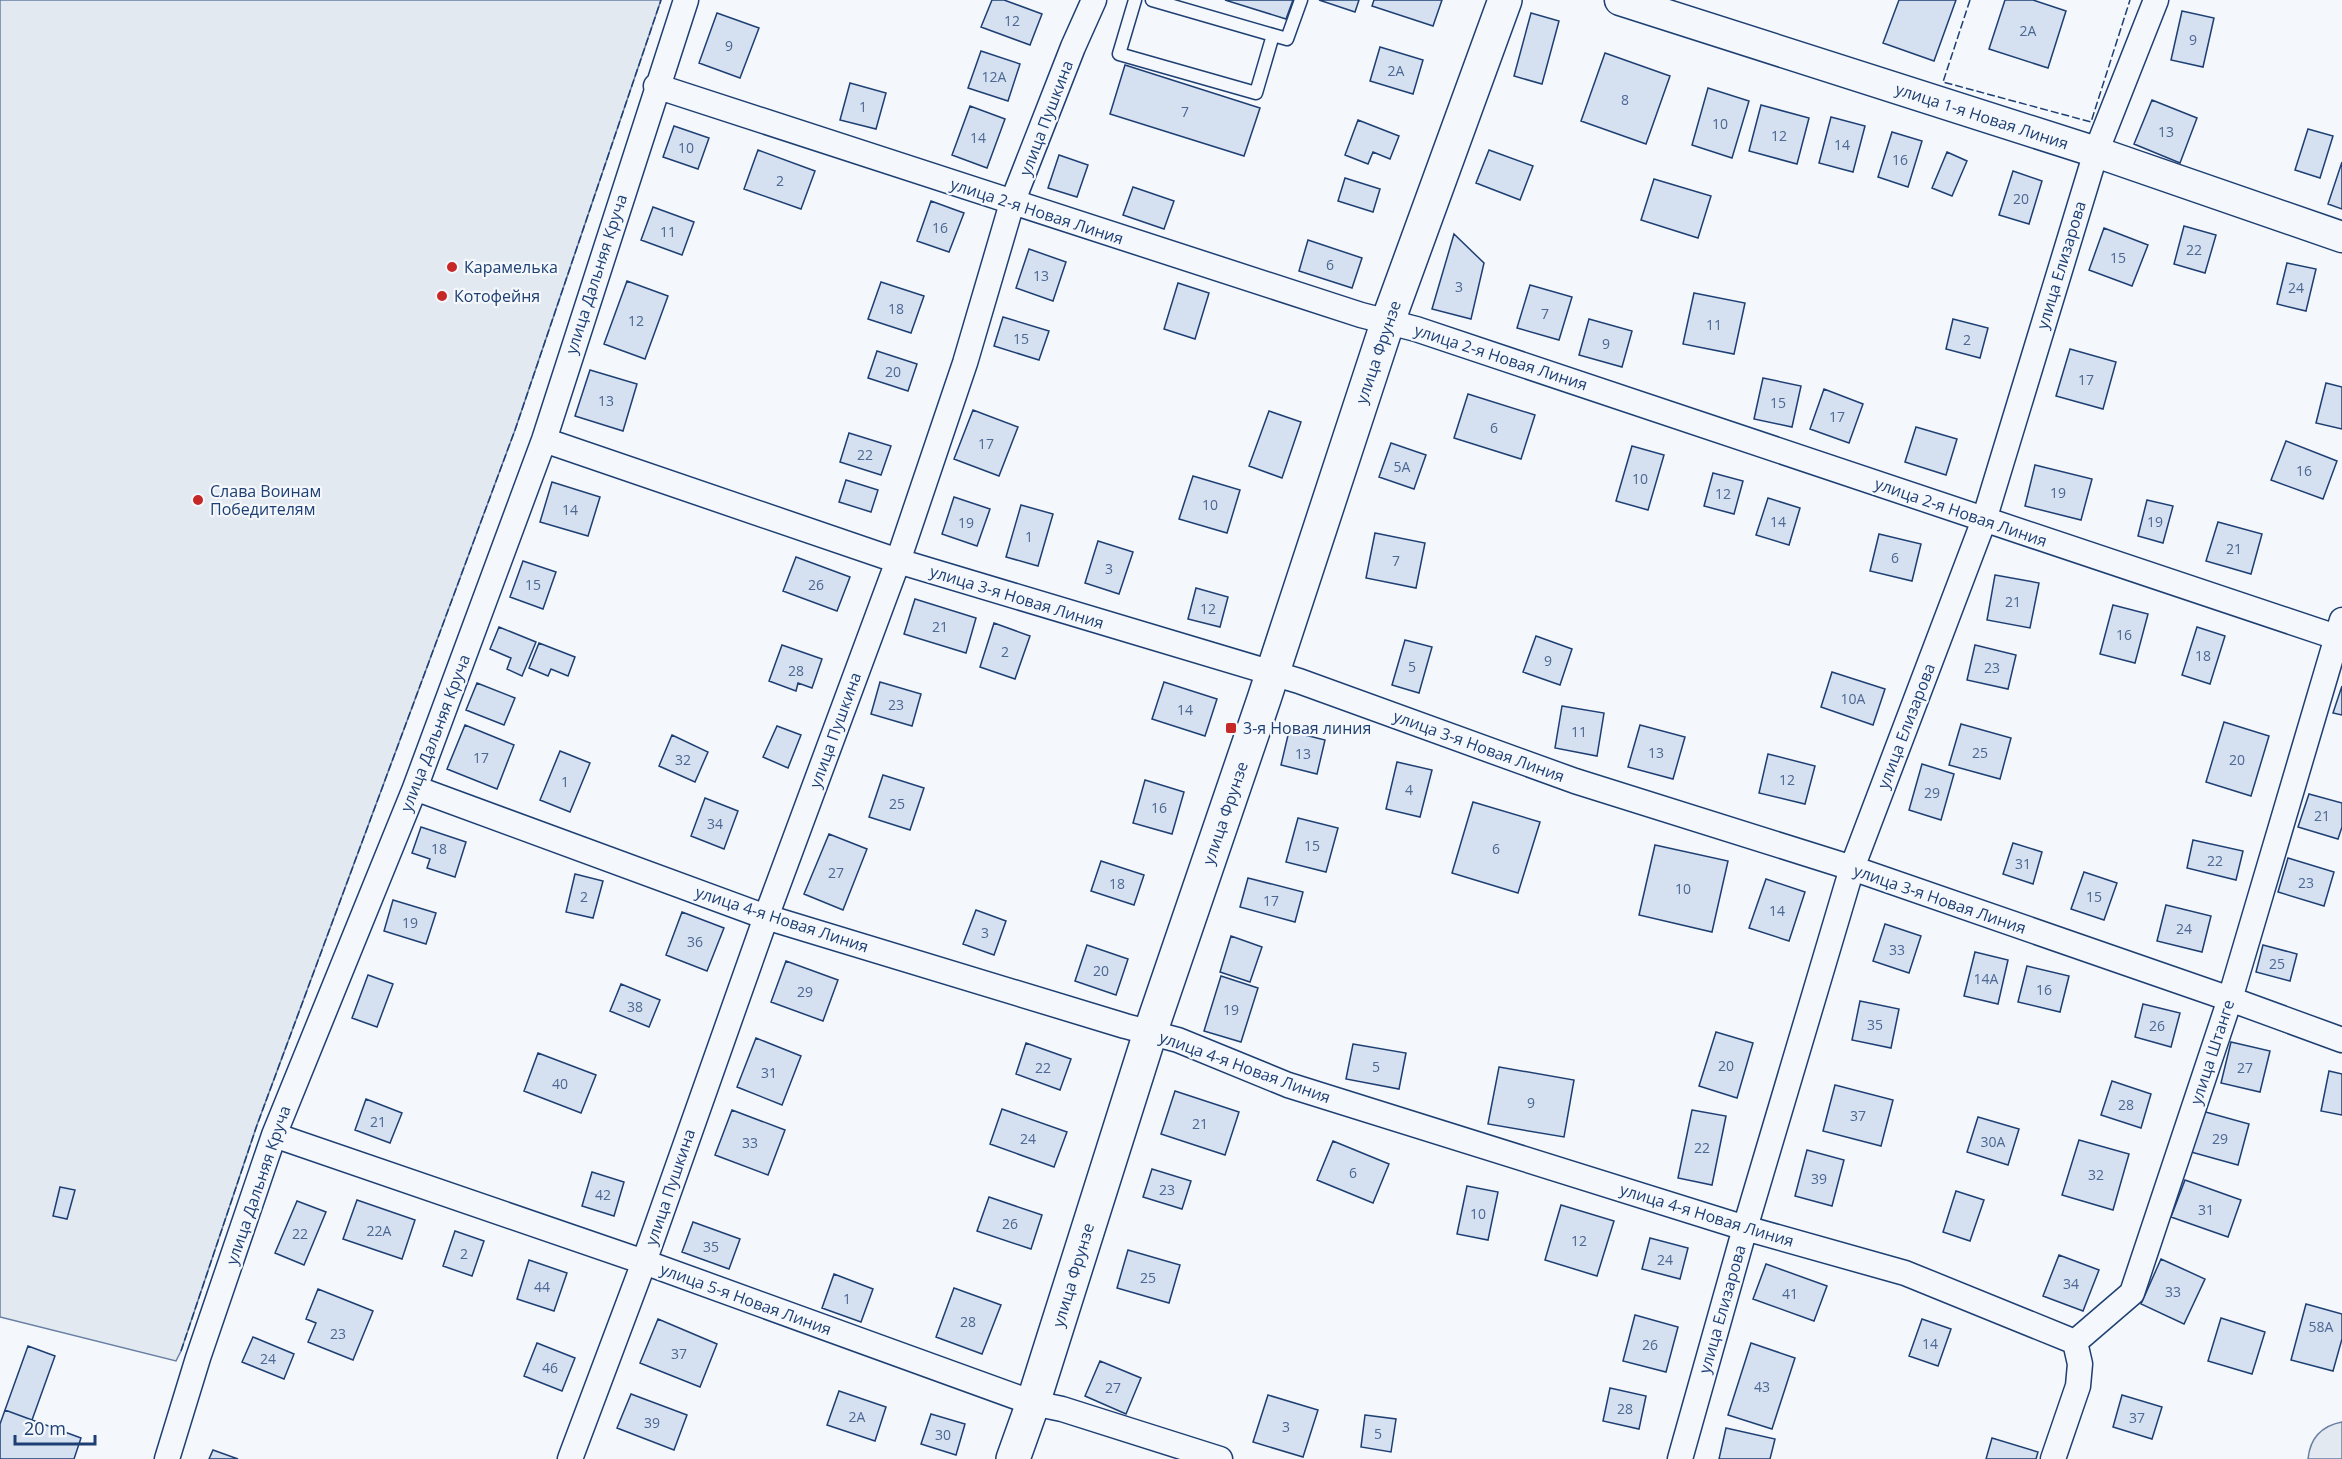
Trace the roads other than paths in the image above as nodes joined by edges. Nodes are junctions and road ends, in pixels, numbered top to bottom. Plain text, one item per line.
1 (686, 0) edge
2 (1094, 0) edge
3 (1135, 0) edge
4 (1152, 0) edge
5 (1301, 0) edge
6 (1505, 0) edge
7 (1620, 0) edge
8 (2156, 0) edge
9 (1273, 35) junction
10 (656, 86) junction
11 (2096, 152) junction
12 (1012, 203) junction
13 (2342, 237) edge
14 (1388, 321) junction
15 (544, 440) junction
16 (1984, 520) junction
17 (898, 561) junction
18 (2340, 632) edge
19 (1272, 674) junction
20 (415, 788) junction
21 (1852, 868) junction
22 (766, 917) junction
23 (2230, 999) junction
24 (1150, 1033) junction
25 (2342, 1040) edge
26 (274, 1135) junction
27 (1745, 1227) junction
28 (644, 1262) junction
29 (2075, 1342) junction
30 (1033, 1403) junction
31 (167, 1459) edge
32 (570, 1459) edge
33 (1013, 1459) edge
34 (1220, 1459) edge
35 (1680, 1459) edge
36 (2053, 1459) edge

1 - 10 street, улица Дальняя Круча
2 - 12 street, улица Пушкина
3 - 9 lane
4 - 9 lane
5 - 9 lane
6 - 14 main road, улица Фрунзе
7 - 11 street, улица 1-я Новая Линия
8 - 11 street, улица Елизарова
10 - 12 street, улица 2-я Новая Линия
10 - 15 street, улица Дальняя Круча
11 - 13 street, улица 1-я Новая Линия
11 - 16 street, улица Елизарова
12 - 14 street, улица 2-я Новая Линия
12 - 17 street, улица Пушкина
14 - 16 street, улица 2-я Новая Линия
14 - 19 main road, улица Фрунзе
15 - 17 street, улица 3-я Новая Линия
15 - 20 street, улица Дальняя Круча
16 - 18 street, улица 2-я Новая Линия
16 - 21 street, улица Елизарова
17 - 19 street, улица 3-я Новая Линия
17 - 22 street, улица Пушкина
18 - 23 street, улица Штанге
19 - 21 street, улица 3-я Новая Линия
19 - 24 main road, улица Фрунзе
20 - 22 street, улица 4-я Новая Линия
20 - 26 street, улица Дальняя Круча
21 - 23 street, улица 3-я Новая Линия
21 - 27 street, улица Елизарова
22 - 24 street, улица 4-я Новая Линия
22 - 28 street, улица Пушкина
23 - 25 street, улица 3-я Новая Линия
23 - 29 street, улица Штанге
24 - 27 street, улица 4-я Новая Линия
24 - 30 main road, улица Фрунзе
26 - 28 street, улица 5-я Новая Линия
26 - 31 street, улица Дальняя Круча
27 - 29 street, улица 4-я Новая Линия
27 - 35 street, улица Елизарова
28 - 30 street, улица 5-я Новая Линия
28 - 32 street, улица Пушкина
29 - 36 street
30 - 33 main road, улица Фрунзе
30 - 34 street, улица 5-я Новая Линия

